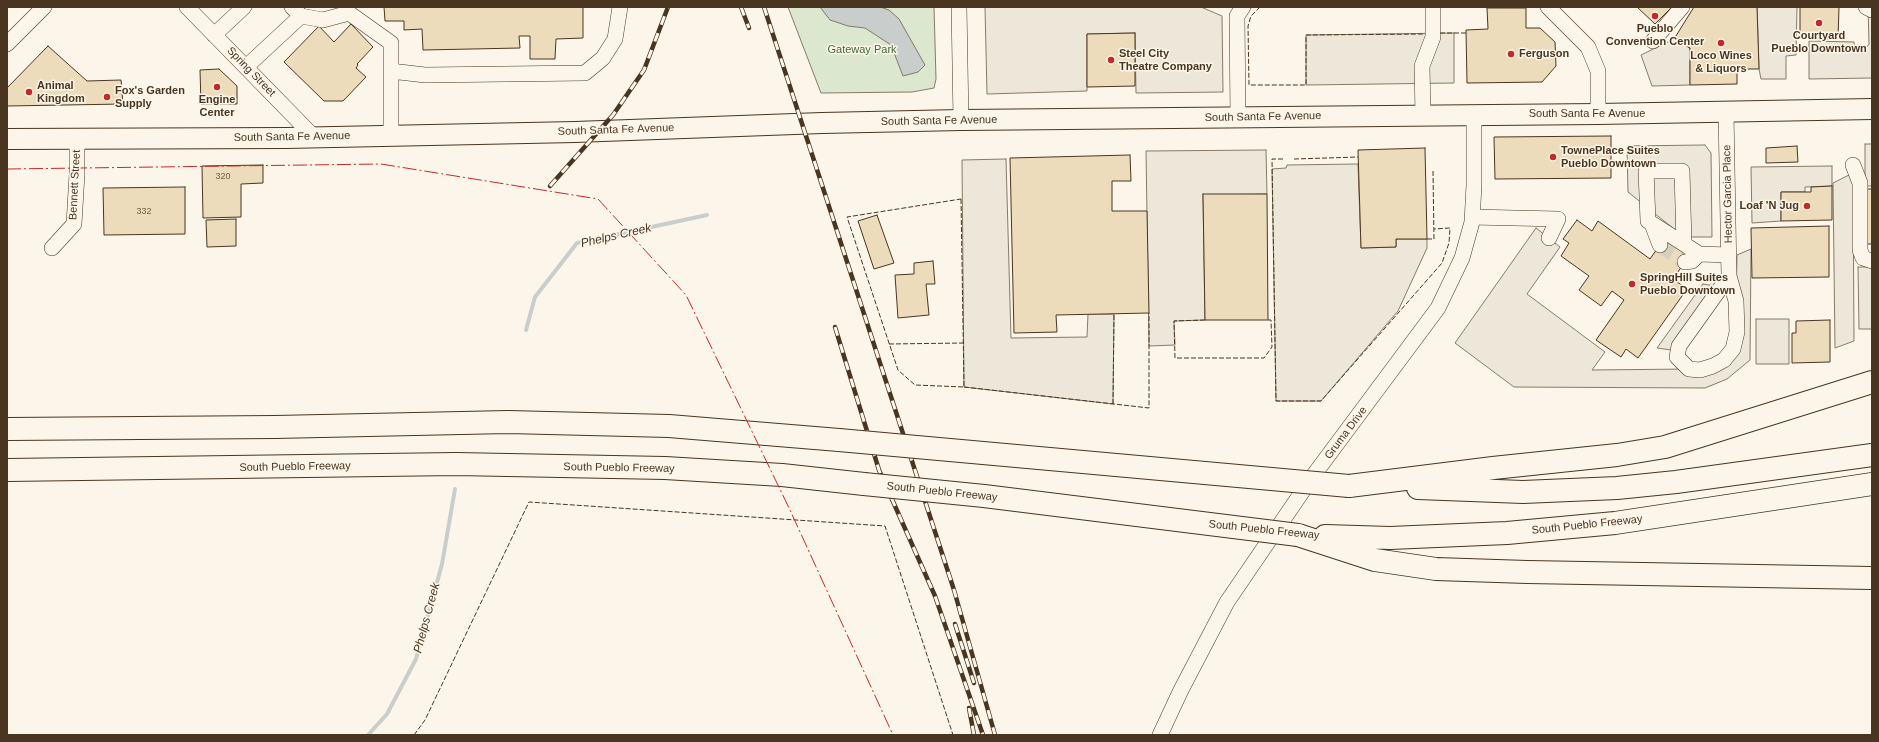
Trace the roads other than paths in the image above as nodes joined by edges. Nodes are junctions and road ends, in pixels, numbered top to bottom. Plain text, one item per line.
1 (44, 7) edge
2 (187, 7) edge
3 (244, 7) edge
4 (620, 7) edge
5 (959, 7) edge
6 (1242, 7) edge
7 (1433, 7) edge
8 (1548, 7) edge
9 (1682, 7) edge
10 (1866, 7) edge
11 (349, 10) edge
12 (1872, 10) edge
13 (297, 11) edge
14 (214, 34) junction
15 (1653, 41) dead end
16 (7, 44) edge
17 (246, 67) junction
18 (391, 71) junction
19 (1872, 109) edge
20 (1726, 112) junction
21 (1474, 114) junction
22 (1598, 114) junction
23 (1423, 115) junction
24 (1238, 118) junction
25 (961, 120) junction
26 (391, 135) junction
27 (314, 137) junction
28 (77, 138) junction
29 (7, 139) edge
30 (1853, 165) dead end
31 (1472, 218) junction
32 (1652, 224) junction
33 (1549, 238) dead end
34 (1684, 244) junction
35 (1660, 245) tunnel mouth
36 (52, 248) dead end
37 (1699, 254) junction
38 (1729, 255) junction
39 (1685, 262) dead end
40 (1872, 262) edge
41 (1729, 276) junction
42 (1872, 382) edge
43 (7, 429) edge
44 (1872, 455) edge
45 (7, 470) edge
46 (1872, 484) edge
47 (1349, 486) junction
48 (1298, 535) junction
49 (1866, 581) edge
50 (1160, 735) edge

1 - 16 street
2 - 14 street, Spring Street
3 - 14 street
4 - 18 street
5 - 25 street
6 - 24 street
7 - 23 street
8 - 22 street
9 - 15 street
10 - 12 street
11 - 13 street
11 - 18 street
13 - 17 street
14 - 17 street, Spring Street
17 - 27 street, Spring Street
18 - 26 street
19 - 20 main road, South Santa Fe Avenue
20 - 22 main road, South Santa Fe Avenue
20 - 38 street, Hector Garcia Place
21 - 22 main road, South Santa Fe Avenue
21 - 23 main road, South Santa Fe Avenue
21 - 31 street, Gruma Drive
23 - 24 main road, South Santa Fe Avenue
24 - 25 main road, South Santa Fe Avenue
25 - 26 main road, South Santa Fe Avenue
26 - 27 main road, South Santa Fe Avenue
27 - 28 main road, South Santa Fe Avenue
28 - 29 main road, South Santa Fe Avenue
28 - 36 street, Bennett Street
30 - 40 street
31 - 33 street
31 - 50 street, Gruma Drive
32 - 34 street
32 - 34 street
32 - 35 street
34 - 37 street
37 - 38 street
37 - 39 street
38 - 41 street, Hector Garcia Place
41 - 41 street, Hector Garcia Place
42 - 47 highway
43 - 47 highway, bridge
44 - 47 highway
45 - 48 highway, South Pueblo Freeway, bridge
46 - 48 highway, South Pueblo Freeway
48 - 49 highway

